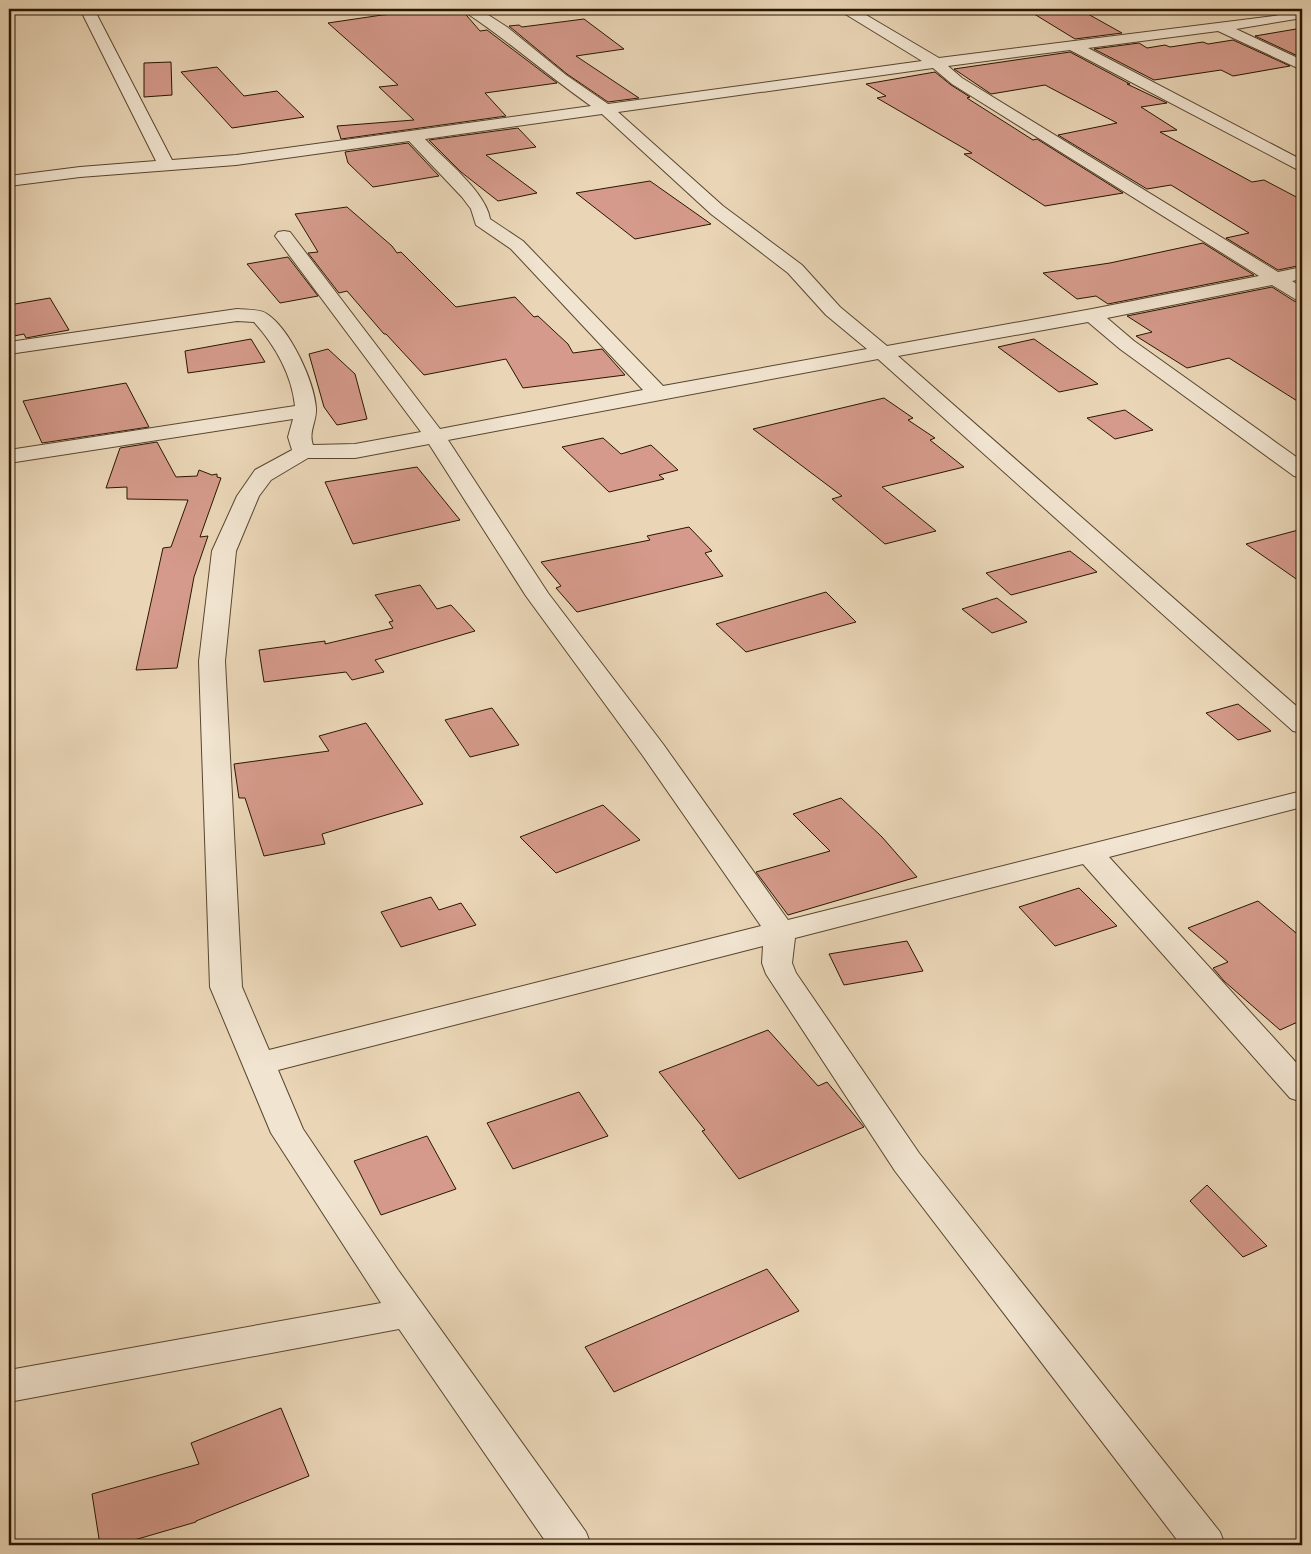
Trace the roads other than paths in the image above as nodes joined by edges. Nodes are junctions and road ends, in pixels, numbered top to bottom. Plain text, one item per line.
1 (87, 9) edge
2 (470, 9) edge
3 (847, 9) edge
4 (1302, 14) edge
5 (1220, 27) junction
6 (1072, 45) junction
7 (936, 63) junction
8 (1302, 66) edge
9 (607, 110) junction
10 (413, 136) junction
11 (166, 165) junction
12 (1302, 167) edge
13 (9, 181) edge
14 (284, 236) dead end
15 (1302, 274) edge
16 (1276, 278) junction
17 (1302, 295) edge
18 (1092, 315) junction
19 (9, 348) edge
20 (882, 352) junction
21 (658, 393) junction
22 (306, 411) junction
23 (435, 436) junction
24 (304, 452) junction
25 (9, 457) edge
26 (1302, 471) edge
27 (1302, 725) edge
28 (1302, 799) edge
29 (1088, 852) junction
30 (780, 931) junction
31 (258, 1064) junction
32 (1302, 1090) edge
33 (408, 1313) junction
34 (9, 1386) edge
35 (571, 1545) edge
36 (1205, 1545) edge

1 - 11 street
2 - 9 street
3 - 7 street
4 - 5 street
5 - 6 street
5 - 8 street
6 - 7 street
6 - 12 street
7 - 9 street
7 - 16 street
9 - 10 street
9 - 20 street
10 - 11 street
10 - 21 street
11 - 13 street
14 - 23 street
15 - 16 street
16 - 17 street
16 - 18 street
18 - 20 street
18 - 26 street
19 - 22 street
20 - 21 street
20 - 27 street
21 - 23 street
22 - 24 street
22 - 25 street
23 - 24 street
23 - 30 street
24 - 31 street
28 - 29 street
29 - 30 street
29 - 32 street
30 - 31 street
30 - 36 street
31 - 33 street
33 - 34 street
33 - 35 street

